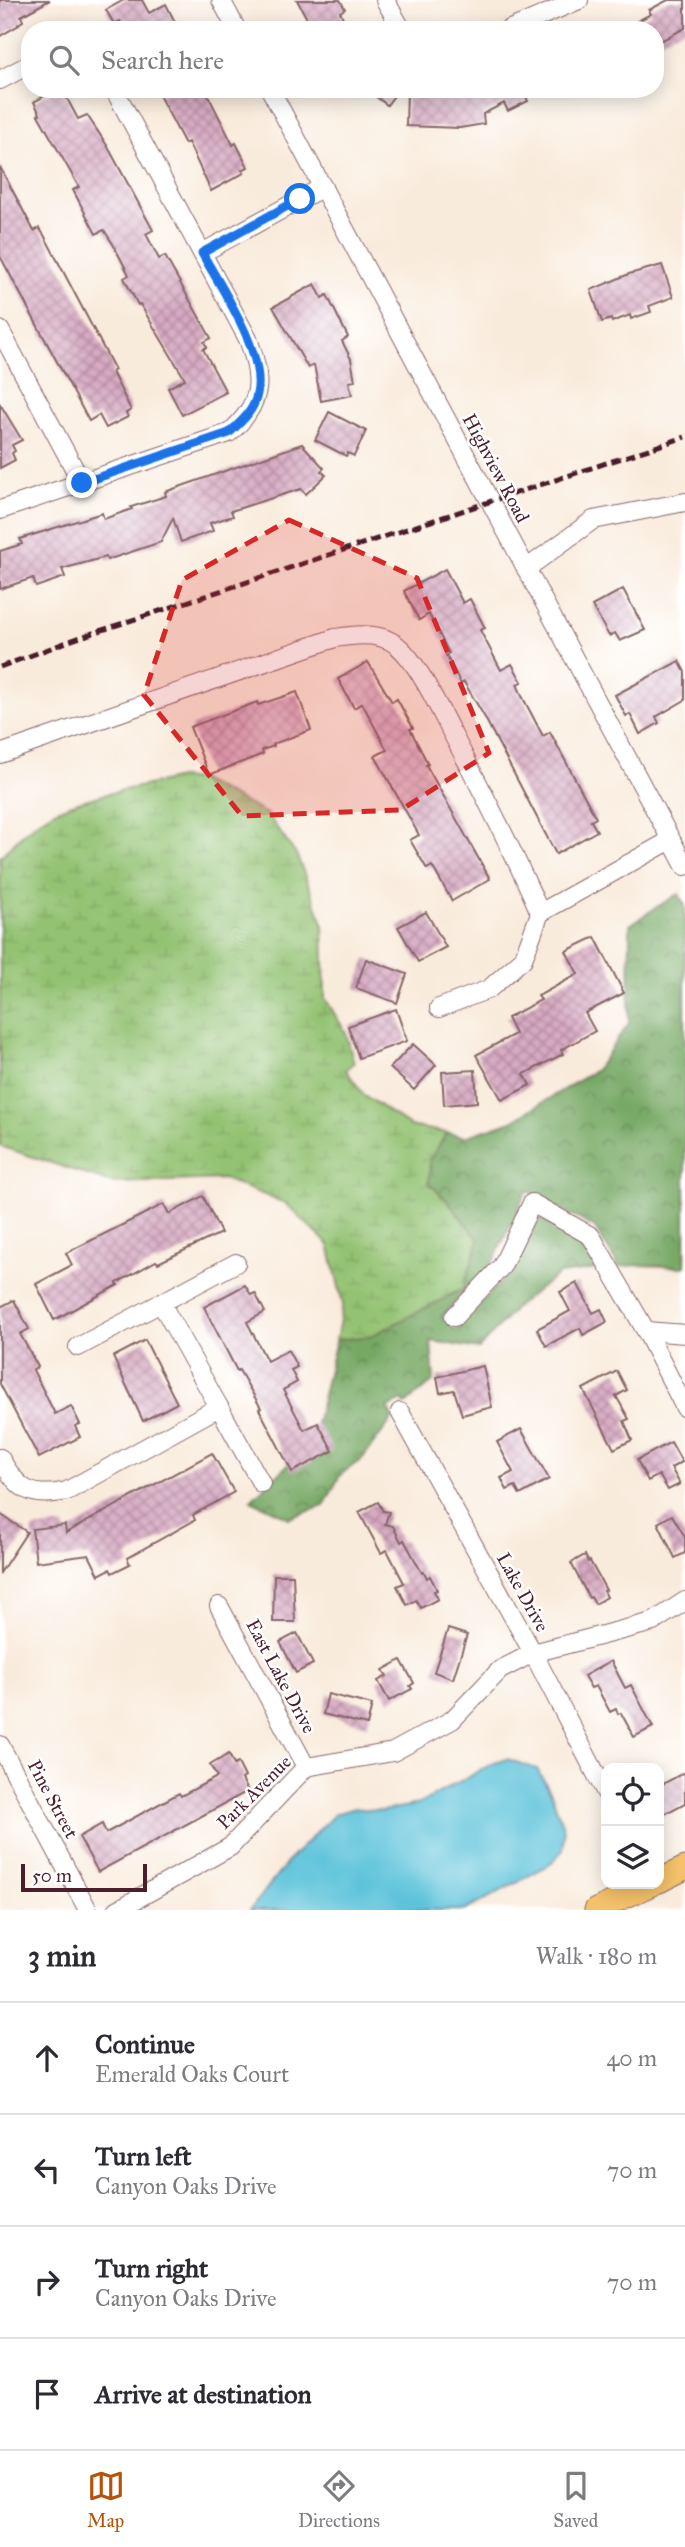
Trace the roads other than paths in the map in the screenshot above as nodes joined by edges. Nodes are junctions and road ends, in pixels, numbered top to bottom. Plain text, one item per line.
1 (221, 0) edge
2 (385, 0) edge
3 (579, 0) edge
4 (232, 21) edge
5 (397, 21) edge
6 (529, 21) edge
7 (21, 69) edge
8 (0, 80) edge
9 (119, 98) edge
10 (275, 98) edge
11 (323, 187) junction
12 (202, 253) junction
13 (0, 330) edge
14 (82, 483) junction
15 (685, 502) edge
16 (0, 510) edge
17 (526, 569) junction
18 (0, 754) edge
19 (671, 840) junction
20 (685, 866) edge
21 (540, 913) junction
22 (439, 1008) dead end
23 (236, 1263) dead end
24 (161, 1303) junction
25 (454, 1317) dead end
26 (646, 1331) junction
27 (685, 1334) edge
28 (78, 1347) dead end
29 (219, 1407) junction
30 (685, 1408) edge
31 (400, 1412) dead end
32 (0, 1458) edge
33 (261, 1483) dead end
34 (685, 1601) edge
35 (219, 1605) dead end
36 (533, 1653) junction
37 (0, 1745) edge
38 (306, 1767) junction
39 (601, 1783) edge
40 (685, 1868) edge
41 (664, 1878) edge
42 (640, 1889) edge
43 (88, 1910) edge
44 (117, 1910) edge
45 (596, 1910) edge

1 - 4 street
2 - 5 street
3 - 6 street
7 - 8 street
9 - 12 street
10 - 11 street, Highview Road
11 - 12 street
11 - 17 street, Highview Road
12 - 14 street
13 - 14 street
14 - 16 street
15 - 17 street
17 - 19 street, Highview Road
18 - 21 street
19 - 20 street, Highview Road
19 - 21 street
21 - 22 street
23 - 24 street
24 - 28 street
24 - 29 street
25 - 26 street
26 - 27 street
26 - 30 street
29 - 32 street
29 - 33 street
31 - 36 street, Lake Drive
34 - 36 street, Park Avenue
35 - 38 street, East Lake Drive
36 - 38 street, Park Avenue
36 - 39 street, Lake Drive
37 - 43 street, Pine Street
38 - 44 street, Park Avenue
40 - 41 main road
42 - 45 main road

